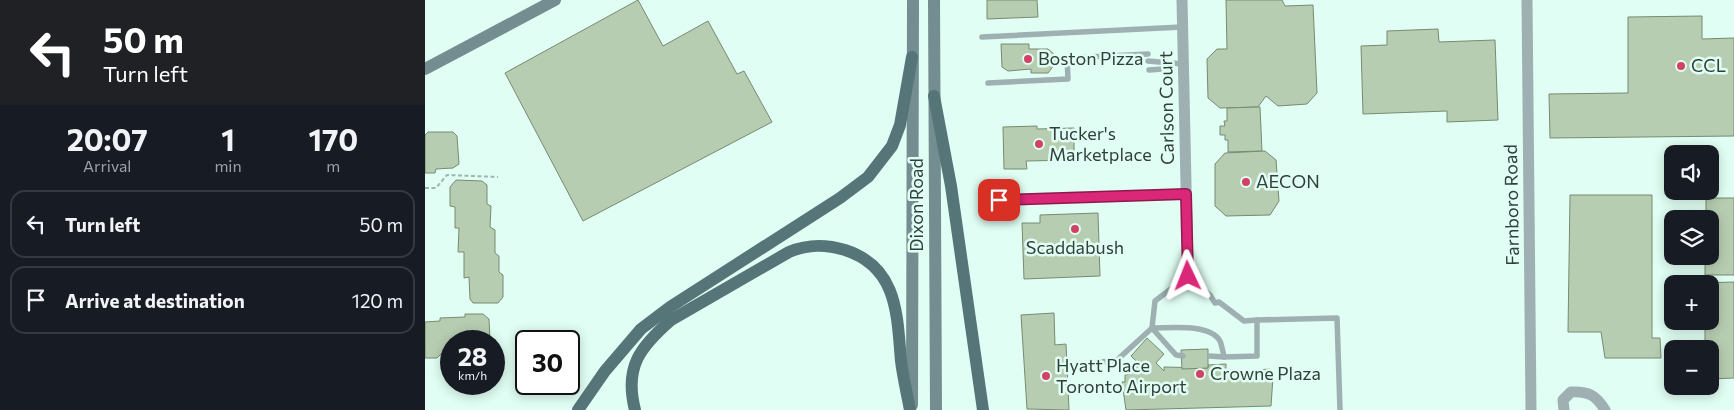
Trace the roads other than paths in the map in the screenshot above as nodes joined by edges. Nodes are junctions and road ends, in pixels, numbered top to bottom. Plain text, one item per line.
1 (555, 0) edge
2 (913, 0) edge
3 (935, 0) edge
4 (1181, 0) edge
5 (1527, 0) edge
6 (1182, 27) junction
7 (982, 37) dead end
8 (1148, 54) dead end
9 (912, 58) junction
10 (1148, 61) dead end
11 (1169, 64) junction
12 (1183, 64) junction
13 (425, 69) edge
14 (1149, 70) dead end
15 (988, 83) dead end
16 (934, 96) junction
17 (1186, 194) junction
18 (999, 200) dead end
19 (1188, 276) junction
20 (1257, 320) junction
21 (1152, 328) junction
22 (1183, 356) dead end
23 (1209, 356) dead end
24 (1224, 357) junction
25 (1097, 362) dead end
26 (578, 410) edge
27 (635, 410) edge
28 (911, 410) edge
29 (936, 410) edge
30 (983, 410) edge
31 (1340, 410) edge
32 (1531, 410) edge
33 (1563, 410) edge
34 (1605, 410) edge

1 - 13 main road
2 - 9 main road, Dixon Road
3 - 16 main road, Dixon Road
4 - 6 street, Carlson Court
5 - 32 street, Farnboro Road
6 - 7 lane
6 - 12 street, Carlson Court
8 - 15 lane
9 - 26 main road
9 - 28 main road, Dixon Road
10 - 11 lane
11 - 12 lane
11 - 14 lane
12 - 17 street, Carlson Court
16 - 29 main road, Dixon Road
16 - 30 main road
17 - 18 lane
17 - 19 street, Carlson Court
19 - 20 lane
19 - 21 lane
20 - 24 lane
20 - 31 lane
21 - 22 lane
21 - 24 lane
21 - 25 lane
23 - 24 lane
27 - 28 main road
33 - 34 street

